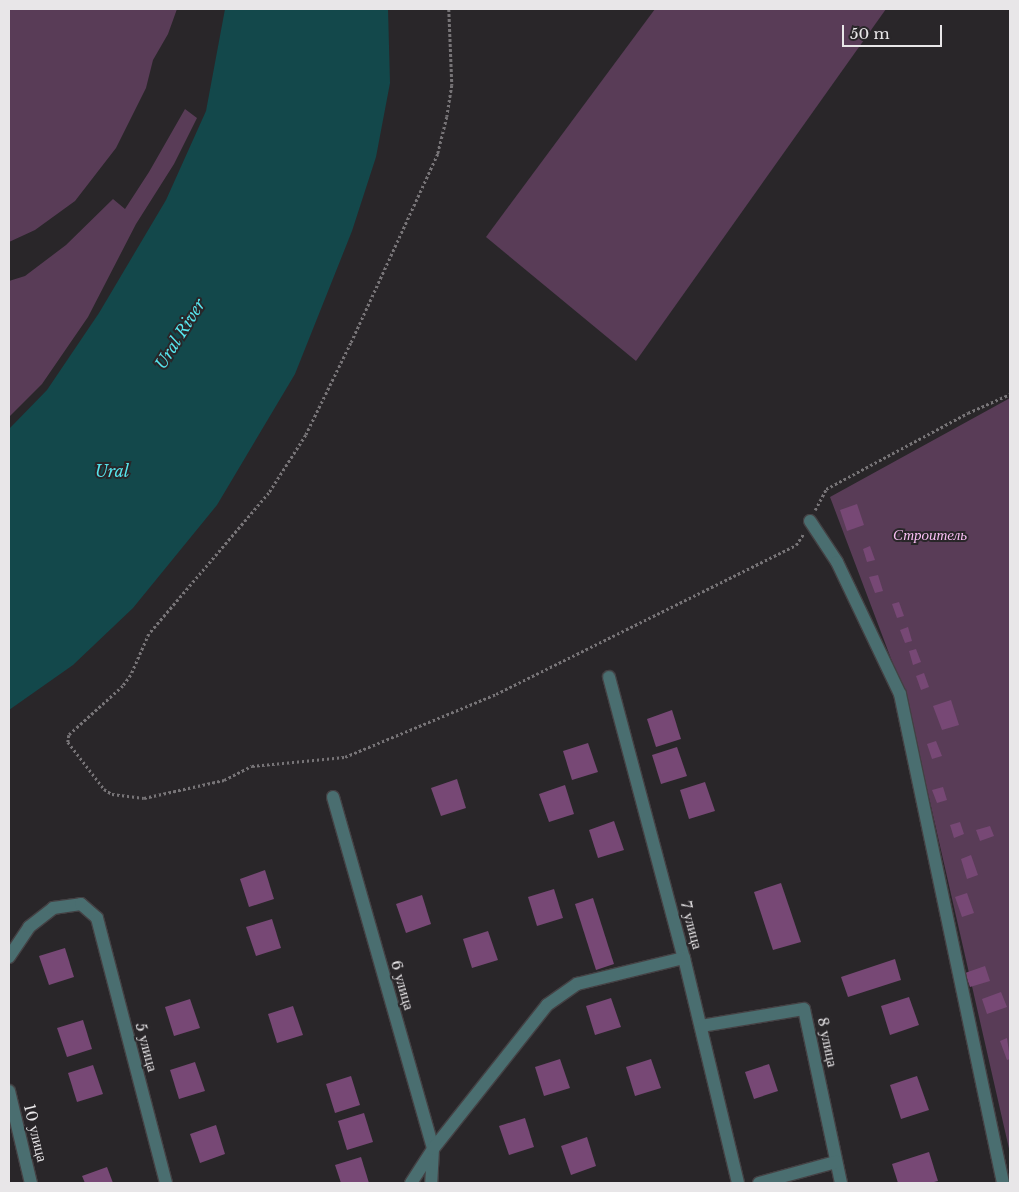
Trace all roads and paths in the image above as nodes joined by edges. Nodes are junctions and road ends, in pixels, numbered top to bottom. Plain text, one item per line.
1 (449, 9) edge
2 (1010, 394) edge
3 (810, 521) junction
4 (609, 677) dead end
5 (333, 797) dead end
6 (9, 957) edge
7 (684, 958) junction
8 (701, 1026) junction
9 (9, 1091) edge
10 (433, 1149) junction
11 (836, 1162) junction
12 (31, 1183) edge
13 (166, 1183) edge
14 (411, 1183) edge
15 (431, 1183) edge
16 (738, 1183) edge
17 (759, 1183) edge
18 (841, 1183) edge
19 (1002, 1183) edge

1 - 3 path
2 - 3 path
3 - 19 street
4 - 7 street, 7 улица
5 - 10 street, 6 улица
6 - 13 street, 5 улица
7 - 8 street, 7 улица
7 - 10 street
8 - 11 street, 8 улица
8 - 16 street, 7 улица
9 - 12 street, 10 улица
10 - 14 street
10 - 15 street, 6 улица
11 - 17 street
11 - 18 street, 8 улица

